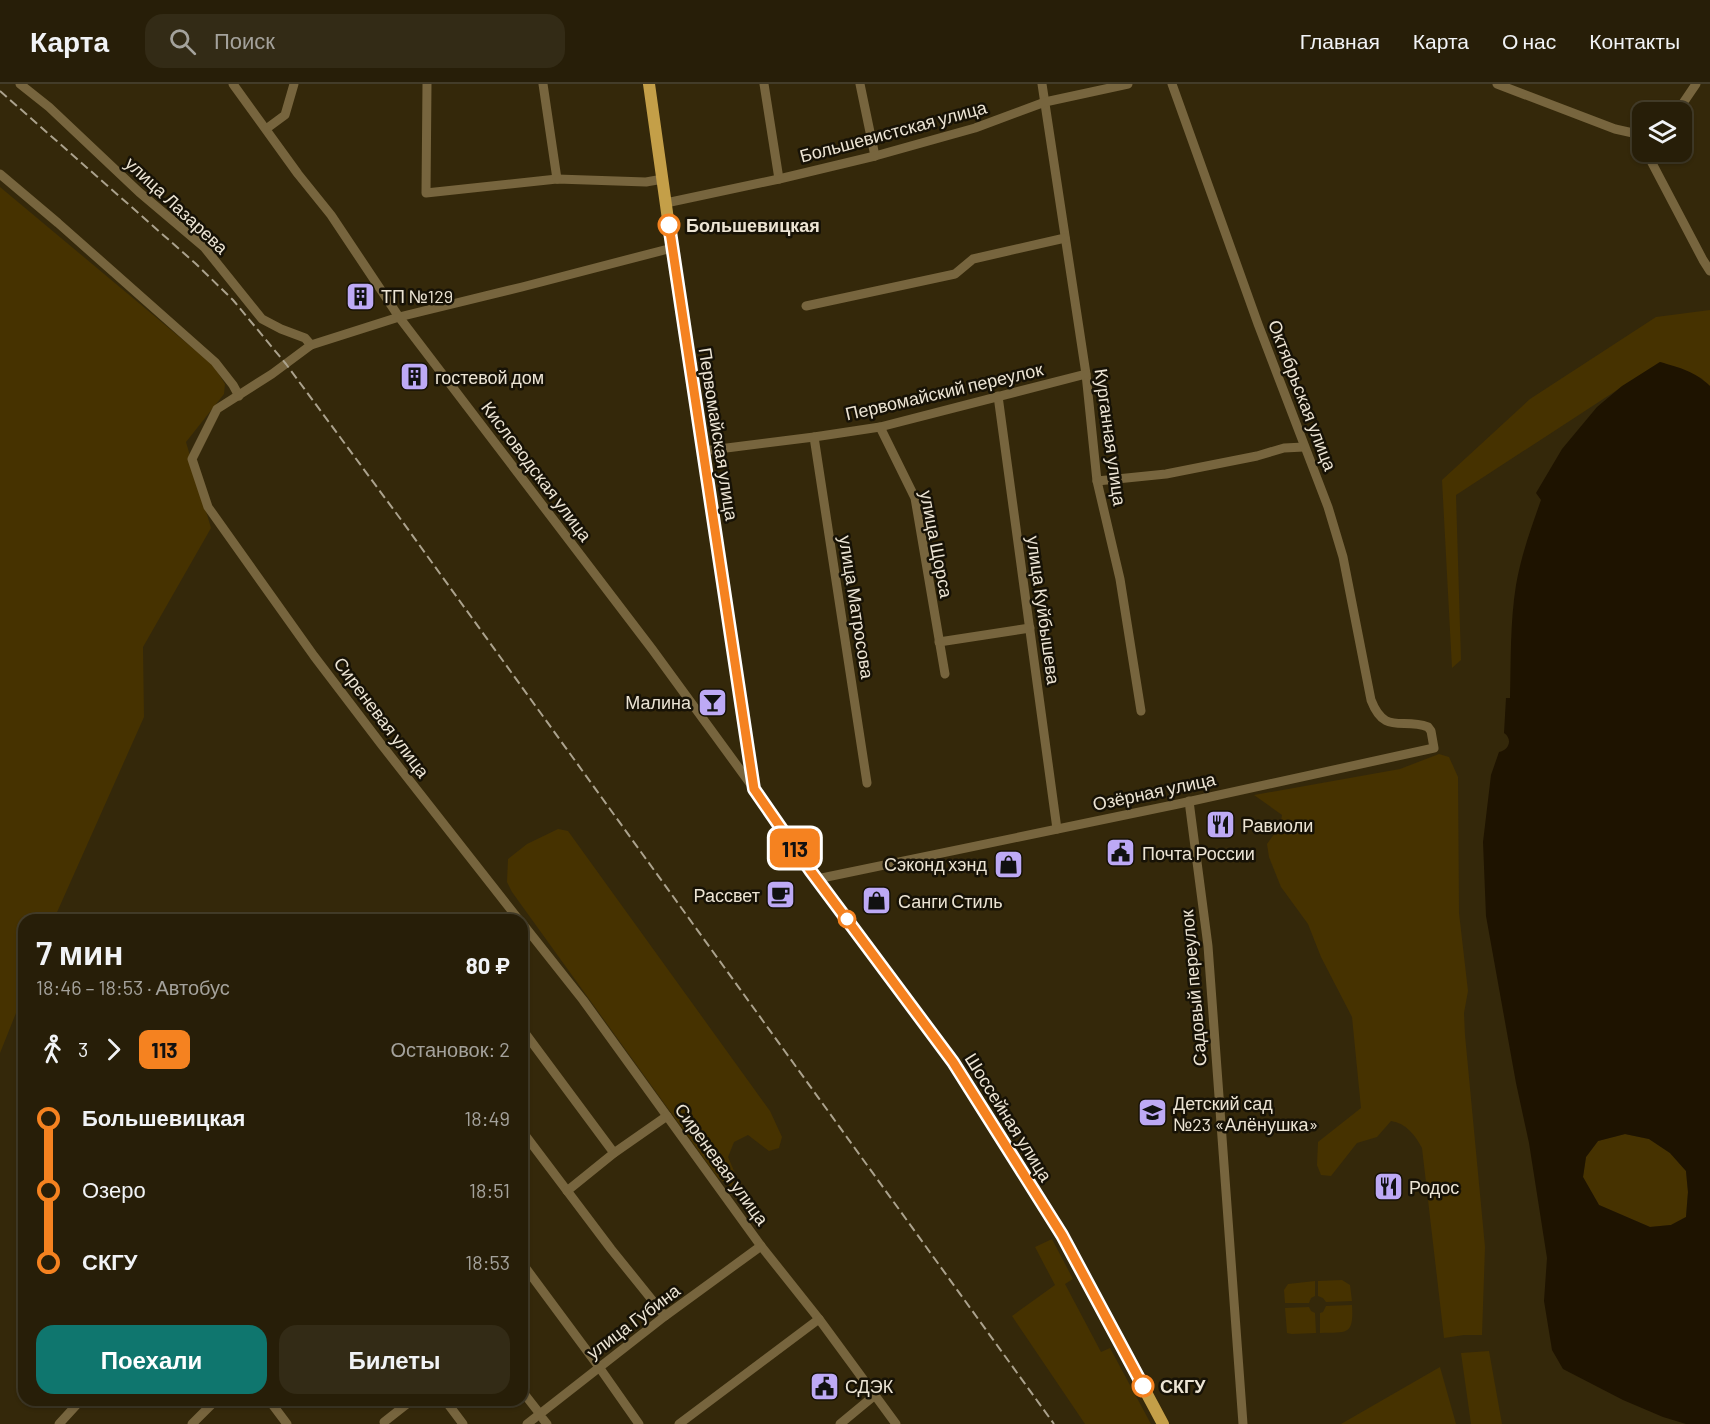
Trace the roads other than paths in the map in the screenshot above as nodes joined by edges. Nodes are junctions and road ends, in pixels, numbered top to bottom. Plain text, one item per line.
1 (20, 84) edge
2 (233, 84) edge
3 (294, 84) edge
4 (427, 84) edge
5 (543, 84) edge
6 (649, 84) edge
7 (764, 84) edge
8 (860, 84) edge
9 (1042, 84) edge
10 (1128, 84) edge
11 (1172, 84) edge
12 (1497, 84) edge
13 (1696, 84) edge
14 (1045, 102) junction
15 (1684, 102) edge
16 (266, 129) junction
17 (1632, 133) edge
18 (875, 156) junction
19 (1652, 162) edge
20 (0, 174) edge
21 (557, 179) junction
22 (663, 179) junction
23 (779, 179) junction
24 (666, 203) junction
25 (1065, 238) junction
26 (672, 248) junction
27 (1710, 271) edge
28 (806, 306) dead end
29 (399, 317) junction
30 (311, 345) junction
31 (1086, 374) junction
32 (239, 396) junction
33 (998, 396) junction
34 (880, 427) junction
35 (814, 437) junction
36 (1304, 447) junction
37 (703, 451) junction
38 (1097, 481) junction
39 (1030, 628) junction
40 (939, 642) junction
41 (945, 674) dead end
42 (1141, 711) dead end
43 (1386, 721) joint
44 (867, 783) dead end
45 (754, 789) junction
46 (1189, 801) junction
47 (1057, 829) junction
48 (817, 879) junction
49 (514, 914) edge
50 (528, 931) edge
51 (528, 1037) edge
52 (667, 1116) junction
53 (528, 1139) edge
54 (614, 1153) junction
55 (567, 1191) junction
56 (761, 1246) junction
57 (528, 1271) edge
58 (665, 1316) junction
59 (819, 1319) junction
60 (599, 1367) junction
61 (875, 1395) junction
62 (528, 1399) edge
63 (75, 1406) edge
64 (210, 1406) edge
65 (274, 1406) edge
66 (404, 1406) edge
67 (450, 1406) edge
68 (543, 1419) edge
69 (384, 1422) dead end
70 (58, 1424) edge
71 (192, 1424) edge
72 (287, 1424) edge
73 (463, 1424) edge
74 (527, 1424) edge
75 (639, 1424) edge
76 (680, 1424) edge
77 (840, 1424) edge
78 (896, 1424) edge
79 (1163, 1424) edge
80 (1243, 1424) edge

1 - 30 street, улица Лазарева
2 - 16 street, Кисловодская улица
3 - 16 street
4 - 21 street
5 - 21 street
6 - 22 main road, Первомайская улица
7 - 23 street
8 - 18 street
9 - 14 street, Курганная улица
10 - 14 street, Большевистская улица
11 - 36 street, Октябрьская улица
12 - 17 street
13 - 15 street
14 - 18 street, Большевистская улица
14 - 25 street, Курганная улица
16 - 29 street, Кисловодская улица
18 - 23 street, Большевистская улица
19 - 27 street
20 - 32 street
21 - 22 street
22 - 24 main road, Первомайская улица
23 - 24 street, Большевистская улица
24 - 26 main road, Первомайская улица
25 - 28 street
25 - 31 street, Курганная улица
26 - 29 street
26 - 37 main road, Первомайская улица
29 - 30 street, Сиреневая улица
29 - 45 street, Кисловодская улица
30 - 32 street, Сиреневая улица
31 - 33 street, Первомайский переулок
31 - 38 street, Курганная улица
32 - 49 street, Сиреневая улица
33 - 34 street, Первомайский переулок
33 - 39 street, улица Куйбышева
34 - 35 street, Первомайский переулок
34 - 40 street, улица Щорса
35 - 37 street, Первомайский переулок
35 - 44 street, улица Матросова
36 - 38 street
36 - 43 street, Октябрьская улица
37 - 45 main road, Первомайская улица
38 - 42 street, Курганная улица
39 - 40 street
39 - 47 street, улица Куйбышева
40 - 41 street, улица Щорса
43 - 46 street, Озёрная улица
45 - 48 main road, Шоссейная улица
46 - 47 street, Озёрная улица
46 - 80 street, Садовый переулок
47 - 48 street, Озёрная улица
48 - 79 main road, Шоссейная улица
50 - 52 street, Сиреневая улица
51 - 54 street
52 - 54 street
52 - 56 street, Сиреневая улица
53 - 55 street
54 - 55 street
55 - 58 street
56 - 58 street, улица Губина
56 - 59 street, Сиреневая улица
57 - 60 street
58 - 60 street, улица Губина
59 - 61 street, Сиреневая улица
59 - 76 street
60 - 68 street, улица Губина
60 - 75 street
61 - 77 street
61 - 78 street, Сиреневая улица
62 - 68 street
63 - 70 street
64 - 71 street
65 - 72 street
66 - 69 street
67 - 73 street
68 - 74 street, улица Губина

